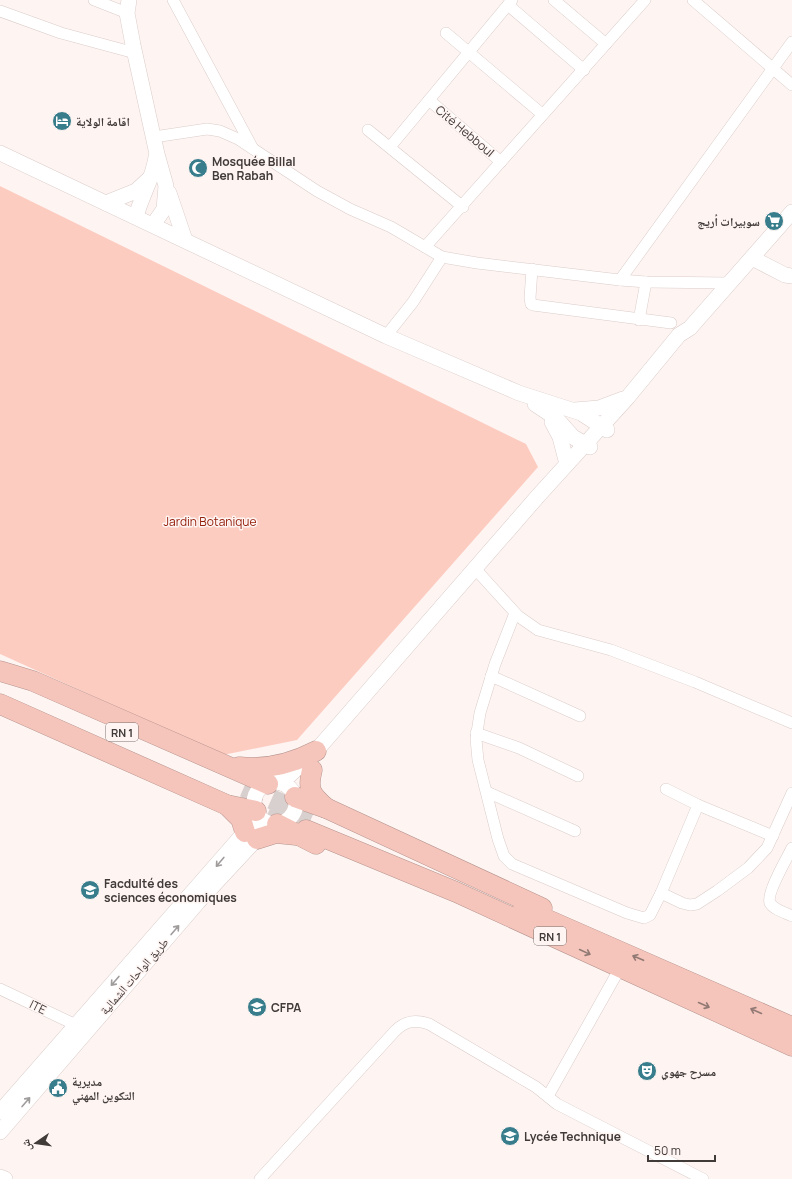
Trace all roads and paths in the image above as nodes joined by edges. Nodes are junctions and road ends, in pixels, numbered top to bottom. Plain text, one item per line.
1 (94, 0) edge
2 (173, 0) edge
3 (554, 0) edge
4 (645, 0) edge
5 (693, 0) edge
6 (510, 2) edge
7 (128, 7) edge
8 (0, 11) edge
9 (446, 33) dead end
10 (792, 42) edge
11 (606, 44) junction
12 (469, 52) junction
13 (135, 53) junction
14 (773, 68) junction
15 (584, 70) junction
16 (792, 85) edge
17 (429, 100) junction
18 (542, 114) junction
19 (368, 130) dead end
20 (154, 136) junction
21 (390, 147) junction
22 (253, 149) junction
23 (0, 153) edge
24 (157, 154) junction
25 (501, 162) junction
26 (154, 172) junction
27 (166, 186) junction
28 (106, 203) junction
29 (463, 207) junction
30 (792, 212) edge
31 (136, 217) junction
32 (153, 225) junction
33 (185, 240) junction
34 (426, 247) junction
35 (442, 257) junction
36 (752, 258) junction
37 (532, 269) junction
38 (792, 276) edge
39 (620, 280) junction
40 (646, 282) junction
41 (729, 283) junction
42 (639, 320) junction
43 (671, 323) dead end
44 (690, 328) junction
45 (386, 336) junction
46 (519, 393) junction
47 (628, 397) junction
48 (573, 410) junction
49 (546, 411) junction
50 (604, 428) junction
51 (587, 446) junction
52 (567, 464) junction
53 (479, 573) junction
54 (515, 613) junction
55 (0, 671) edge
56 (491, 676) junction
57 (0, 677) edge
58 (0, 691) edge
59 (0, 704) edge
60 (580, 716) dead end
61 (792, 723) edge
62 (476, 733) junction
63 (316, 751) junction
64 (221, 764) junction
65 (312, 770) junction
66 (578, 776) dead end
67 (284, 789) junction
68 (666, 789) dead end
69 (486, 792) junction
70 (792, 793) edge
71 (237, 797) junction
72 (698, 805) junction
73 (266, 819) junction
74 (311, 823) junction
75 (575, 831) dead end
76 (251, 836) junction
77 (773, 836) junction
78 (792, 848) edge
79 (661, 892) junction
80 (792, 916) edge
81 (620, 968) junction
82 (0, 989) edge
83 (76, 1025) junction
84 (792, 1027) edge
85 (792, 1046) edge
86 (548, 1096) junction
87 (0, 1112) edge
88 (0, 1132) edge
89 (0, 1177) edge
90 (5, 1179) edge
91 (260, 1179) edge
92 (703, 1179) edge

1 - 7 street
2 - 22 street
3 - 11 street
4 - 11 street
5 - 14 street
6 - 12 street
6 - 15 street
7 - 13 main road
8 - 13 street
9 - 12 street
10 - 14 street
11 - 15 street
12 - 17 street
12 - 18 street
13 - 20 main road
14 - 16 street
14 - 39 street
15 - 18 street
17 - 21 street
17 - 25 street, Cité Hebboul
18 - 25 street
19 - 21 street
20 - 22 street
20 - 24 main road
21 - 29 street
22 - 34 street
23 - 28 main road
24 - 26 main road
24 - 27 main road
25 - 29 street
26 - 28 main road
26 - 31 main road
27 - 32 main road
27 - 33 main road
28 - 31 main road
29 - 34 street
30 - 36 main road
31 - 32 main road
32 - 33 main road
33 - 45 main road
34 - 35 street
35 - 37 street
35 - 45 street
36 - 38 main road
36 - 41 main road
37 - 39 street
37 - 42 street
39 - 40 street
40 - 41 street
40 - 42 street
41 - 44 main road
42 - 43 street
44 - 47 main road
44 - 50 main road
45 - 46 main road
46 - 48 main road
46 - 49 main road
47 - 48 main road
47 - 50 main road
48 - 50 main road
49 - 51 main road
49 - 52 main road
50 - 51 main road
51 - 52 main road
51 - 53 main road
52 - 63 main road
53 - 54 street
53 - 65 main road
54 - 56 street
54 - 61 street
55 - 64 highway
56 - 60 street
56 - 62 street
57 - 71 highway, RN 1
58 - 71 highway, RN 1
59 - 71 highway
62 - 66 street
62 - 69 street
63 - 64 highway
63 - 67 main road
64 - 67 highway
65 - 67 main road
65 - 74 highway
67 - 73 main road
67 - 73 main road, طريق الواحات الشمالية
67 - 74 highway
68 - 72 street
69 - 75 street
69 - 79 street
70 - 77 street
71 - 73 highway
71 - 76 highway
72 - 77 street
72 - 79 street
73 - 74 highway
73 - 76 main road, طريق الواحات الشمالية
74 - 76 highway
74 -> 81 highway, RN 1
84 -> 74 highway, RN 1
76 -> 83 main road, طريق الواحات الشمالية
88 -> 76 main road, طريق الواحات الشمالية
77 - 79 street
78 - 80 street
81 -> 85 highway, RN 1
81 - 86 street
82 - 83 street, ITE
83 - 87 main road, طريق الواحات الشمالية
86 - 91 street
86 - 92 street
89 - 90 main road

